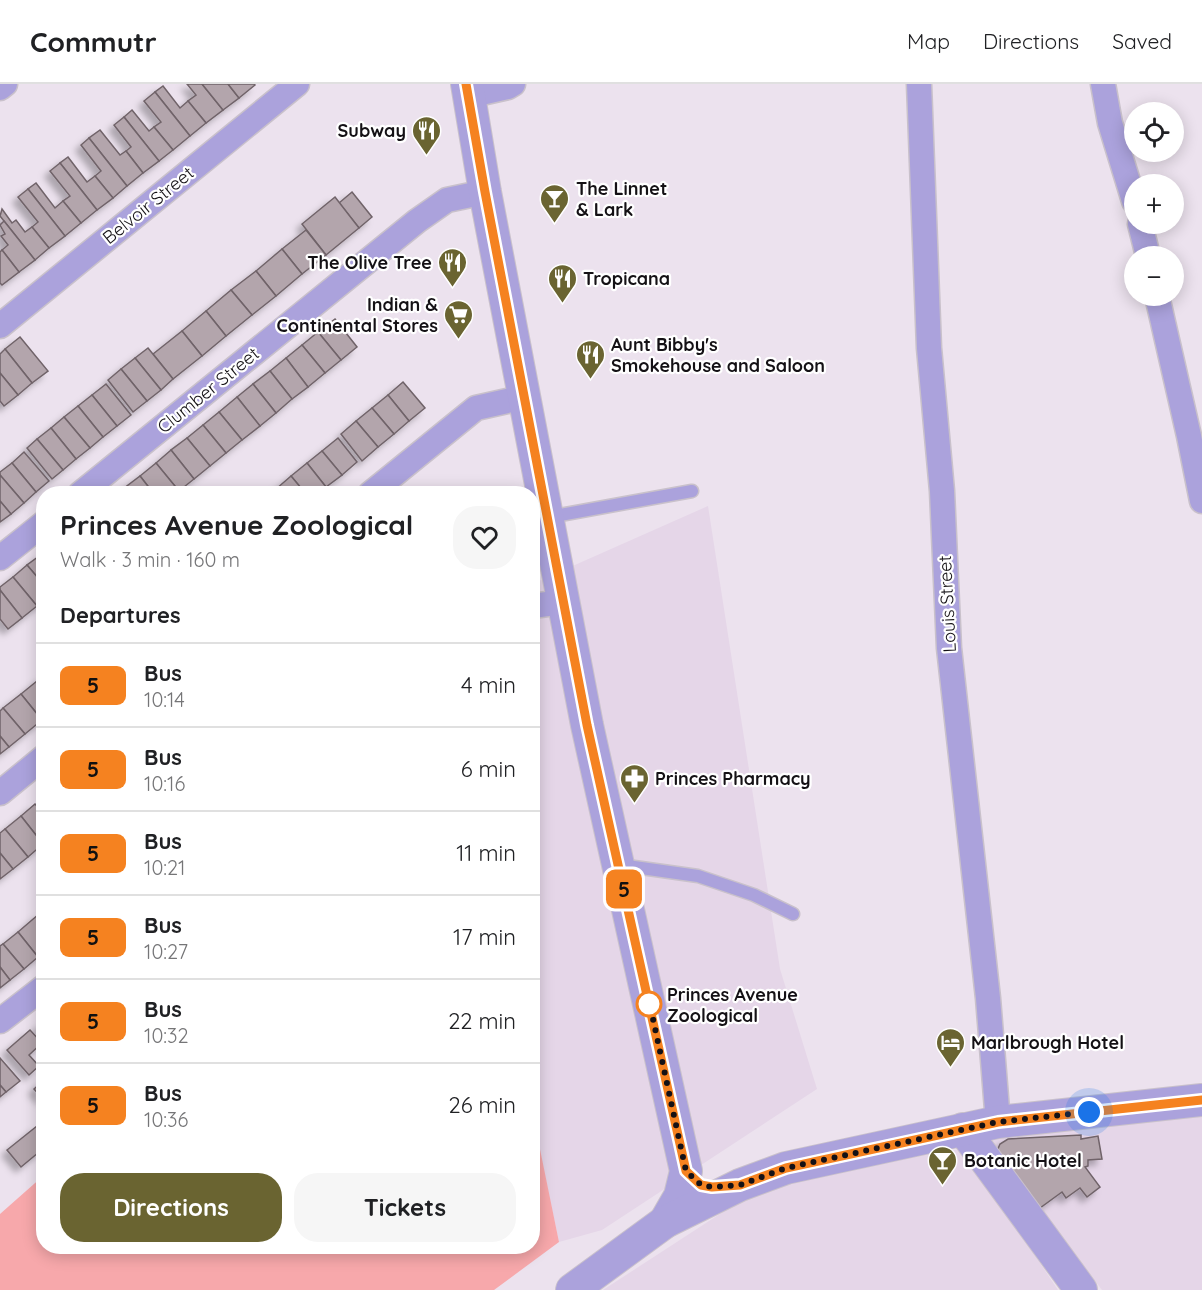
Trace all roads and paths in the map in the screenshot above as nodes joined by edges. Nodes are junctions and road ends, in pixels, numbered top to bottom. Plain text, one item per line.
1 (5, 84) edge
2 (297, 84) edge
3 (513, 84) edge
4 (918, 84) edge
5 (1103, 84) edge
6 (0, 88) edge
7 (467, 90) edge
8 (1126, 174) edge
9 (485, 192) junction
10 (1159, 306) edge
11 (0, 326) edge
12 (525, 398) junction
13 (90, 486) edge
14 (380, 486) edge
15 (692, 491) dead end
16 (1202, 501) edge
17 (548, 517) junction
18 (36, 529) edge
19 (0, 558) edge
20 (563, 602) junction
21 (540, 605) edge
22 (36, 764) edge
23 (0, 793) edge
24 (618, 864) junction
25 (793, 914) dead end
26 (36, 993) edge
27 (0, 1021) edge
28 (1202, 1100) edge
29 (998, 1122) junction
30 (963, 1129) junction
31 (686, 1171) junction
32 (740, 1185) junction
33 (665, 1222) junction
34 (572, 1290) edge
35 (1081, 1290) edge

1 - 6 street
2 - 11 street, Belvoir Street
3 - 7 street
4 - 29 street, Louis Street
5 - 8 street
7 - 9 street
9 - 12 street
9 - 13 street, Clumber Street
10 - 16 street
12 - 14 street
12 - 17 street
15 - 17 lane
17 - 20 street
18 - 19 street
20 - 21 street
20 - 24 street
22 - 23 street
24 - 25 lane
24 - 31 street
26 - 27 street
28 - 29 street
29 - 30 street
30 - 32 street
30 - 35 street
31 - 32 street
31 - 33 street
32 - 33 street
33 - 34 street

